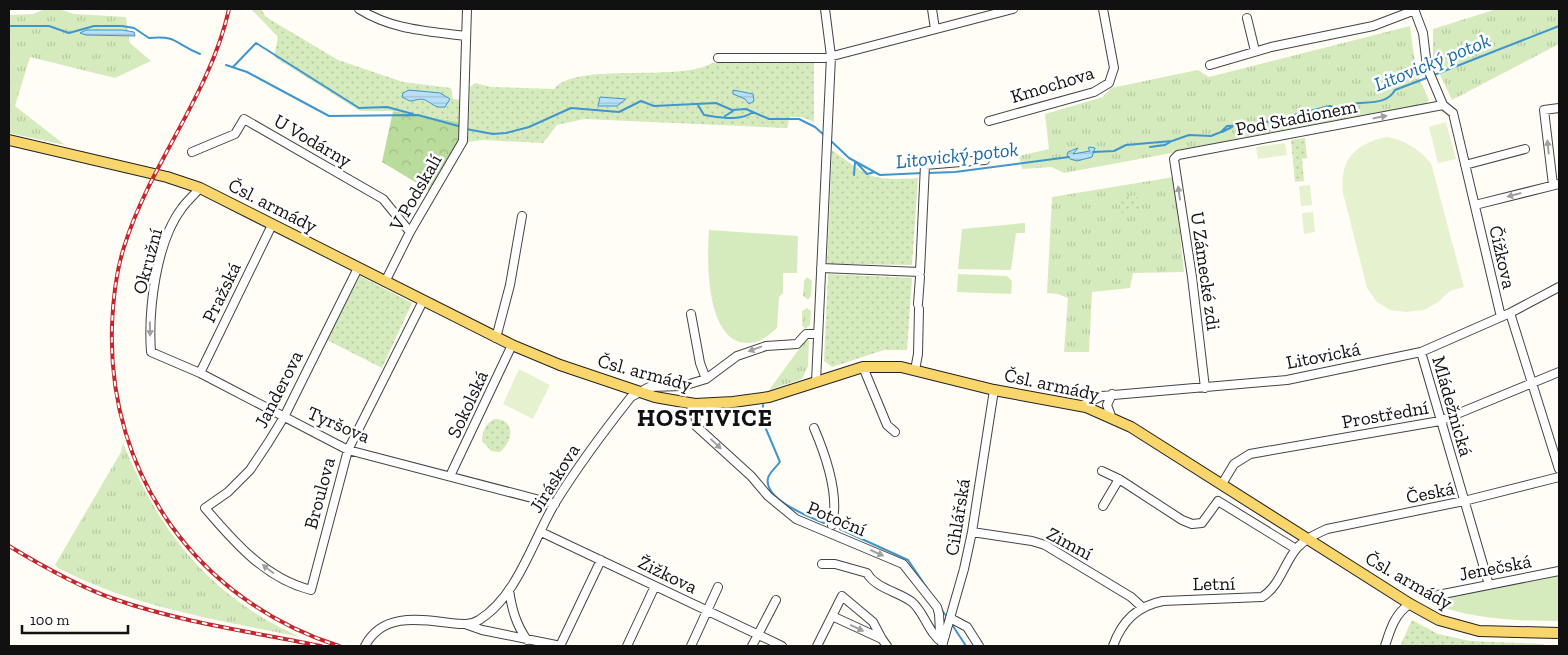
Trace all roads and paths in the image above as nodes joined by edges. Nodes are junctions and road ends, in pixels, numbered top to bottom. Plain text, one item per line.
1 (359, 9) edge
2 (376, 9) edge
3 (467, 9) edge
4 (826, 9) edge
5 (932, 9) edge
6 (1013, 9) edge
7 (1103, 9) edge
8 (1414, 9) edge
9 (372, 17) junction
10 (1247, 18) dead end
11 (935, 29) junction
12 (465, 36) junction
13 (1255, 51) junction
14 (831, 56) junction
15 (718, 58) dead end
16 (1210, 65) dead end
17 (1444, 105) junction
18 (1559, 108) edge
19 (989, 121) dead end
20 (9, 140) edge
21 (1525, 149) dead end
22 (192, 152) dead end
23 (1174, 159) joint
24 (985, 160) dead end
25 (1465, 165) junction
26 (1556, 184) edge
27 (200, 188) junction
28 (1474, 205) junction
29 (522, 216) dead end
30 (272, 224) junction
31 (410, 232) junction
32 (358, 268) junction
33 (821, 268) junction
34 (920, 277) dead end
35 (385, 282) junction
36 (1559, 287) edge
37 (423, 301) junction
38 (1510, 313) junction
39 (691, 314) dead end
40 (1501, 317) junction
41 (818, 334) junction
42 (496, 338) junction
43 (512, 346) junction
44 (151, 352) joint
45 (1421, 352) junction
46 (863, 367) junction
47 (915, 370) junction
48 (1559, 372) edge
49 (200, 373) junction
50 (706, 379) junction
51 (816, 382) junction
52 (1533, 382) junction
53 (1205, 388) junction
54 (994, 390) junction
55 (638, 391) junction
56 (1112, 394) junction
57 (694, 404) junction
58 (1081, 406) junction
59 (1111, 416) junction
60 (284, 417) junction
61 (1440, 420) junction
62 (814, 428) dead end
63 (895, 432) dead end
64 (348, 450) junction
65 (1559, 469) edge
66 (1102, 471) dead end
67 (450, 476) junction
68 (1559, 477) edge
69 (1119, 480) junction
70 (1222, 484) junction
71 (1464, 502) junction
72 (555, 504) junction
73 (1103, 506) dead end
74 (832, 524) dead end
75 (540, 532) junction
76 (972, 532) junction
77 (1308, 538) junction
78 (1296, 549) junction
79 (601, 560) junction
80 (822, 564) dead end
81 (1559, 571) edge
82 (1490, 585) junction
83 (655, 586) junction
84 (718, 587) dead end
85 (311, 590) joint
86 (509, 590) junction
87 (1438, 595) dead end
88 (776, 600) dead end
89 (1410, 604) junction
90 (1142, 607) junction
91 (707, 611) junction
92 (834, 612) junction
93 (950, 621) junction
94 (465, 624) junction
95 (1559, 633) edge
96 (758, 635) junction
97 (882, 639) junction
98 (528, 640) junction
99 (943, 642) edge
100 (365, 646) edge
101 (561, 646) edge
102 (627, 646) edge
103 (691, 646) edge
104 (752, 646) edge
105 (782, 646) edge
106 (817, 646) edge
107 (887, 646) edge
108 (979, 646) edge
109 (1113, 646) edge
110 (1385, 646) edge

1 - 9 street
2 - 9 street
3 - 12 street, V Podskalí
4 - 14 street
5 - 11 street
6 - 11 street
7 - 19 street, Kmochova
8 - 13 street
8 - 17 street
9 - 12 street
10 - 13 street
11 - 14 street
12 - 31 street, V Podskalí
13 - 16 street
14 - 15 street
14 - 33 street
23 -> 17 street, Pod Stadionem
17 - 25 street, Čížkova
26 -> 18 street
20 - 27 main road, Čsl. armády
21 - 25 street
22 - 31 street, U Vodárny
53 -> 23 street, U Zámecké zdi
24 - 33 street
25 - 28 street, Čížkova
26 -> 28 street, Čížkova
27 - 30 main road, Čsl. armády
27 -> 44 street, Okružní
28 - 40 street, Čížkova
29 - 42 street
30 - 32 main road, Čsl. armády
30 - 49 street, Pražská
31 - 35 street, V Podskalí
32 - 35 main road, Čsl. armády
32 - 60 street, Janderova
33 - 41 street
34 - 47 street
35 - 37 main road, Čsl. armády
36 - 38 street, Litovická
37 - 42 main road, Čsl. armády
37 - 64 street, Broulova
38 - 40 street, Litovická
38 - 52 street
39 - 50 street
40 - 45 street, Litovická
41 -> 50 street
41 - 51 street
42 - 43 main road, Čsl. armády
43 - 55 main road, Čsl. armády
43 - 67 street, Sokolská
44 - 49 street, Tyršova
45 - 53 street, Litovická
45 - 61 street, Mládežnická
46 - 47 main road, Čsl. armády
46 - 51 main road, Čsl. armády
46 - 63 street
47 - 54 main road, Čsl. armády
48 - 52 street, Prostřední
49 - 60 street, Tyršova
50 - 55 street
51 - 57 main road, Čsl. armády
52 - 61 street, Prostřední
52 - 65 street
53 - 56 street, Litovická
54 - 58 main road, Čsl. armády
54 - 76 street, Cihlářská
55 - 57 main road, Čsl. armády
55 - 72 street, Jiráskova
56 - 58 street, Litovická
56 - 59 street
57 -> 99 street, Potoční
58 - 59 main road, Čsl. armády
59 - 70 main road, Čsl. armády
60 - 64 street, Tyršova
85 -> 60 street, Janderova
61 - 70 street, Prostřední
61 - 71 street, Mládežnická
62 - 74 street
64 - 67 street, Tyršova
64 - 85 street, Broulova
66 - 69 street
67 - 72 street, Tyršova
68 - 71 street, Česká
69 - 73 street
69 - 78 street
70 - 77 main road, Čsl. armády
71 - 77 street, Česká
71 - 82 street, Mládežnická
72 - 75 street, Jiráskova
75 - 79 street, Žižkova
75 - 86 street, Jiráskova
76 - 90 street, Zimní
76 - 93 street, Cihlářská
77 - 78 street, Letní
77 - 89 main road, Čsl. armády
78 - 90 street, Letní
79 - 83 street, Žižkova
79 - 101 street
80 - 99 street
81 - 82 street, Jenečská
82 - 87 street, Jenečská
83 - 91 street, Žižkova
83 - 102 street
84 - 91 street
86 - 94 street, Jiráskova
86 - 98 street
88 - 96 street
89 - 95 main road, Čsl. armády
89 - 110 street
90 - 109 street, Letní
91 - 96 street, Žižkova
91 - 103 street
92 -> 97 street
92 - 97 street
92 - 106 street
93 - 99 street, Cihlářská
93 - 108 street
94 - 98 street
94 - 100 street, Jiráskova
96 - 104 street
96 - 105 street, Žižkova
97 - 107 street
98 - 101 street

